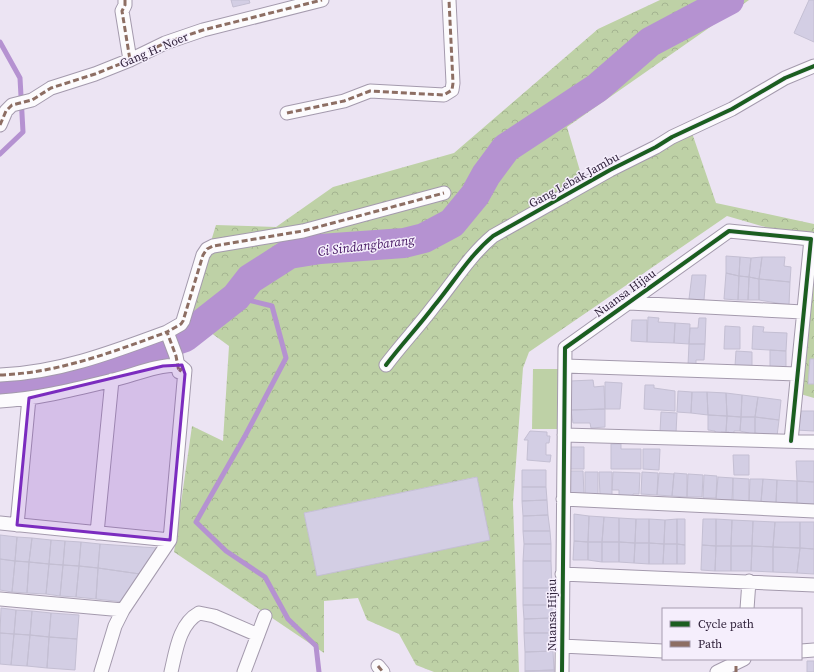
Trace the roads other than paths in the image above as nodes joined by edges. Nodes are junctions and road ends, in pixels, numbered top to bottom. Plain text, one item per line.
1 (125, 0) edge
2 (322, 0) edge
3 (449, 0) edge
4 (130, 60) junction
5 (814, 66) edge
6 (286, 113) dead end
7 (0, 125) edge
8 (444, 193) dead end
9 (628, 303) junction
10 (803, 312) junction
11 (168, 333) junction
12 (180, 362) junction
13 (386, 365) dead end
14 (565, 366) junction
15 (797, 374) junction
16 (0, 375) edge
17 (112, 380) junction
18 (29, 398) junction
19 (0, 401) edge
20 (564, 436) junction
21 (791, 441) junction
22 (814, 442) edge
23 (563, 499) junction
24 (814, 511) edge
25 (0, 523) edge
26 (17, 525) junction
27 (97, 533) junction
28 (170, 540) junction
29 (562, 574) junction
30 (749, 580) junction
31 (814, 584) edge
32 (0, 598) edge
33 (747, 608) edge
34 (123, 610) junction
35 (265, 616) dead end
36 (258, 635) junction
37 (562, 646) junction
38 (814, 650) edge
39 (662, 651) edge
40 (802, 651) edge
41 (738, 665) edge
42 (101, 672) edge
43 (171, 672) edge
44 (244, 672) edge
45 (562, 672) edge
46 (717, 672) edge

1 - 4 street
2 - 4 street, Gang H. Noer
3 - 6 street
4 - 7 street, Gang H. Noer
5 - 13 street, Gang Lebak Jambu
8 - 11 street
9 - 10 street, Nuansa Hijau
9 - 10 street, Nuansa Hijau
9 - 14 street, Nuansa Hijau
10 - 15 street, Nuansa Hijau
11 - 12 street
11 - 16 street
12 - 17 street
12 - 28 street
14 - 15 street
14 - 20 street, Nuansa Hijau
15 - 21 street, Nuansa Hijau
17 - 18 street
17 - 27 street
18 - 19 street
18 - 26 street
20 - 21 street
20 - 23 street, Nuansa Hijau
21 - 22 street
23 - 24 street
23 - 29 street, Nuansa Hijau
25 - 26 street
26 - 27 street
27 - 28 street
28 - 34 street
29 - 30 street, Nuansa Hijau
29 - 37 street, Nuansa Hijau
30 - 31 street, Nuansa Hijau
30 - 33 street
32 - 34 street
34 - 42 street
35 - 36 street
36 - 43 street
36 - 44 street
37 - 39 street, Nuansa Hijau
37 - 45 street, Nuansa Hijau
38 - 40 street
41 - 46 street

